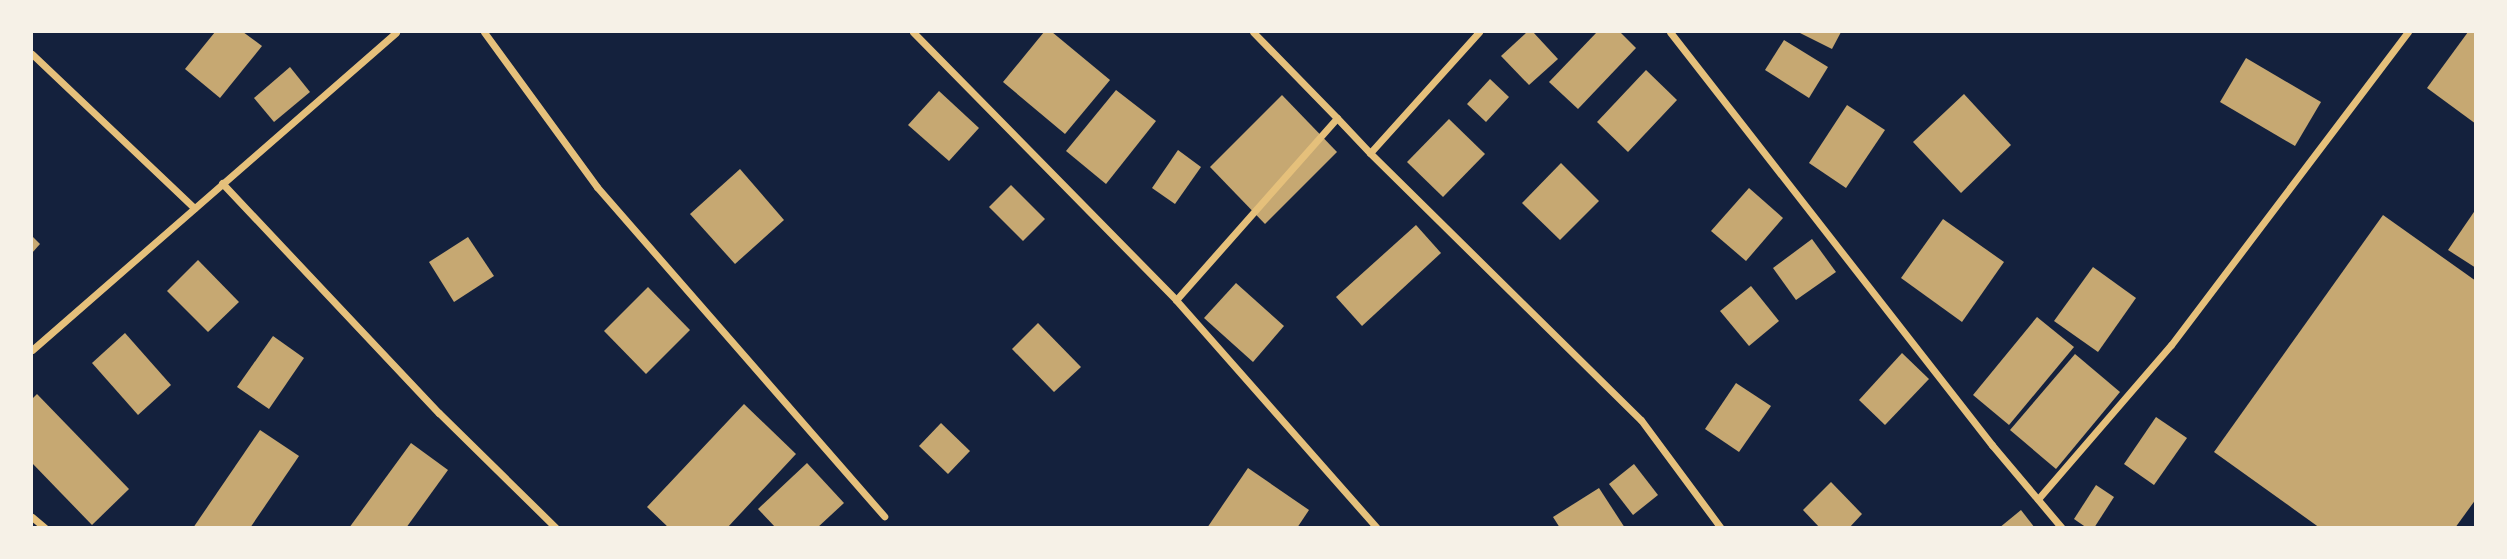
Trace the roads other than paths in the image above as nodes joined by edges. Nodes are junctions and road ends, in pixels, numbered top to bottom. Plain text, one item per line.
1 (396, 32) edge
2 (484, 32) edge
3 (913, 32) edge
4 (1254, 32) edge
5 (1479, 32) edge
6 (1670, 32) edge
7 (2408, 32) edge
8 (32, 54) edge
9 (1337, 118) junction
10 (1370, 153) junction
11 (222, 183) junction
12 (194, 208) junction
13 (1176, 300) junction
14 (32, 350) edge
15 (2038, 499) junction
16 (884, 516) dead end
17 (32, 517) edge
18 (45, 527) edge
19 (556, 527) edge
20 (1377, 527) edge
21 (1721, 527) edge
22 (2063, 527) edge

1 - 11 street
2 - 16 street
3 - 13 street
4 - 9 street
5 - 10 street
6 - 15 street
7 - 15 street
8 - 12 street
9 - 10 street
9 - 13 street
10 - 21 street
11 - 12 street
11 - 19 street
12 - 14 street
13 - 20 street
15 - 22 street
17 - 18 street

